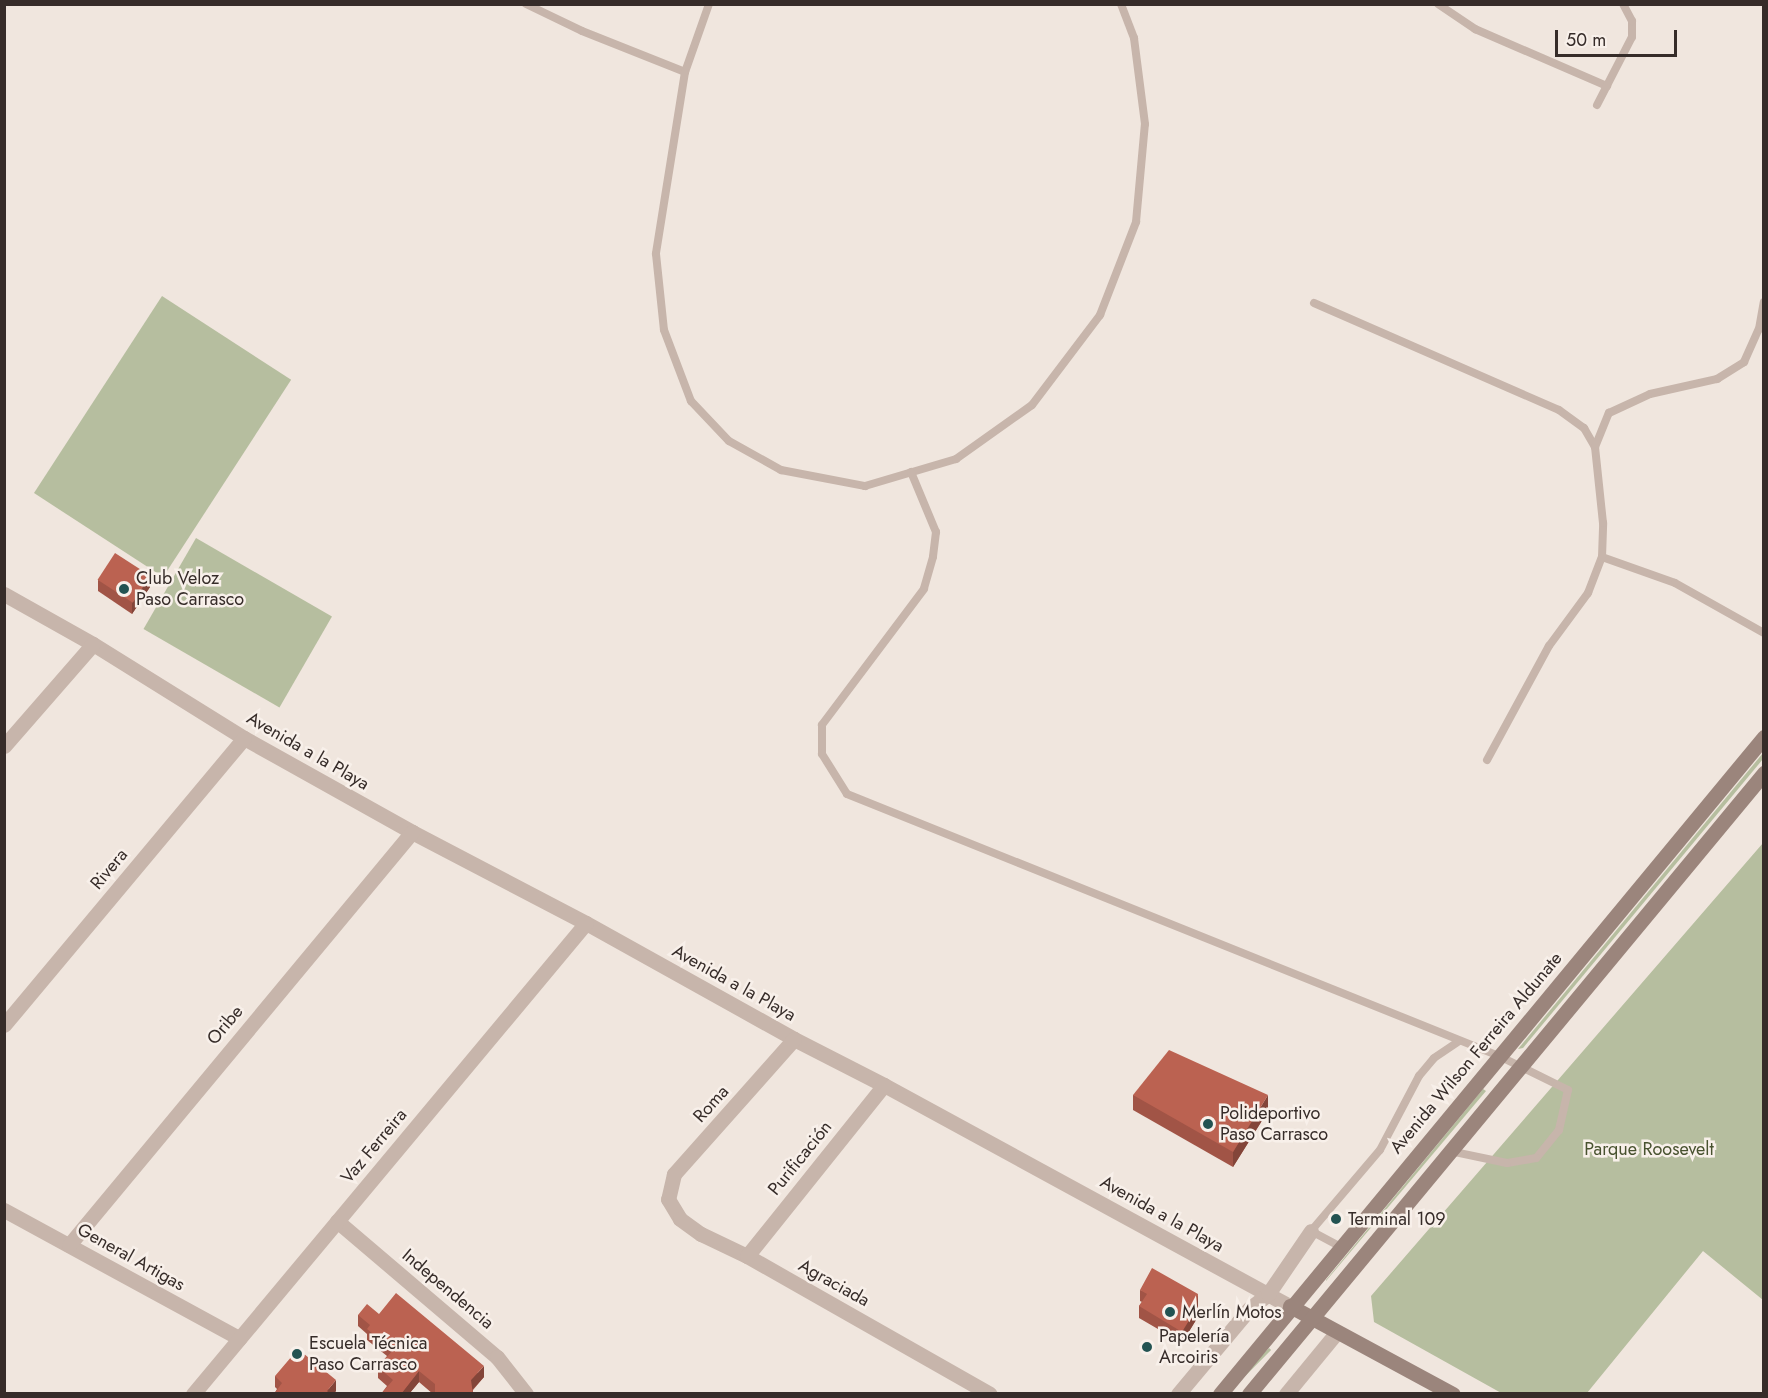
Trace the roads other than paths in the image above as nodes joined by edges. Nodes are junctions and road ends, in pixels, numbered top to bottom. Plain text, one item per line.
1 (526, 4) edge
2 (709, 4) edge
3 (1120, 4) edge
4 (1438, 4) edge
5 (1623, 4) edge
6 (686, 72) junction
7 (1607, 86) junction
8 (1597, 105) dead end
9 (1764, 302) edge
10 (1314, 303) dead end
11 (1595, 447) junction
12 (911, 472) junction
13 (1602, 557) junction
14 (4, 594) edge
15 (1764, 633) edge
16 (93, 644) junction
17 (1764, 737) edge
18 (244, 738) junction
19 (4, 746) edge
20 (1487, 760) dead end
21 (1764, 773) edge
22 (412, 832) junction
23 (586, 923) junction
24 (4, 1025) edge
25 (794, 1039) junction
26 (1459, 1041) junction
27 (1499, 1056) junction
28 (1520, 1066) junction
29 (884, 1085) junction
30 (1449, 1151) junction
31 (668, 1199) joint
32 (4, 1210) edge
33 (337, 1221) junction
34 (1311, 1230) junction
35 (69, 1245) junction
36 (1341, 1247) junction
37 (747, 1256) junction
38 (1268, 1294) junction
39 (1290, 1306) junction
40 (1310, 1318) junction
41 (1336, 1332) junction
42 (239, 1338) junction
43 (193, 1394) edge
44 (526, 1394) edge
45 (990, 1394) edge
46 (1178, 1394) edge
47 (1220, 1394) edge
48 (1249, 1394) edge
49 (1286, 1394) edge
50 (1453, 1394) edge

1 - 6 lane
2 - 6 lane
3 - 12 lane
4 - 7 lane
5 - 7 lane
6 - 12 lane
7 - 8 lane
9 - 11 lane
10 - 11 lane
11 - 13 lane
12 - 26 lane
13 - 15 lane
13 - 20 lane
14 - 16 street, Avenida a la Playa
16 - 18 street, Avenida a la Playa
16 - 19 street
17 - 27 main road, Avenida Wilson Ferreira Aldunate
18 - 22 street, Avenida a la Playa
18 - 24 street, Rivera
21 - 28 main road
22 - 23 street, Avenida a la Playa
22 - 35 street, Oribe
23 - 25 street, Avenida a la Playa
23 - 33 street, Vaz Ferreira
25 - 29 street, Avenida a la Playa
25 - 31 street, Roma
26 - 27 lane
26 - 34 lane
27 - 28 lane
27 - 36 main road, Avenida Wilson Ferreira Aldunate
28 - 30 main road
28 - 30 lane
29 - 37 street, Purificación
29 - 38 street, Avenida a la Playa
30 - 40 main road
31 - 37 street, Agraciada
32 - 35 street, General Artigas
33 - 42 street, Vaz Ferreira
33 - 44 street, Independencia
34 - 36 lane
34 - 38 street
35 - 42 street, General Artigas
36 - 39 main road, Avenida Wilson Ferreira Aldunate
37 - 45 street, Agraciada
38 - 39 street, Avenida a la Playa
38 - 46 street
39 - 40 main road, Avenida a la Playa
39 - 47 main road, Avenida Wilson Ferreira Aldunate
40 - 41 main road, Avenida a la Playa
40 - 48 main road
41 - 49 street
41 - 50 main road, Avenida a la Playa
42 - 43 street, Vaz Ferreira

